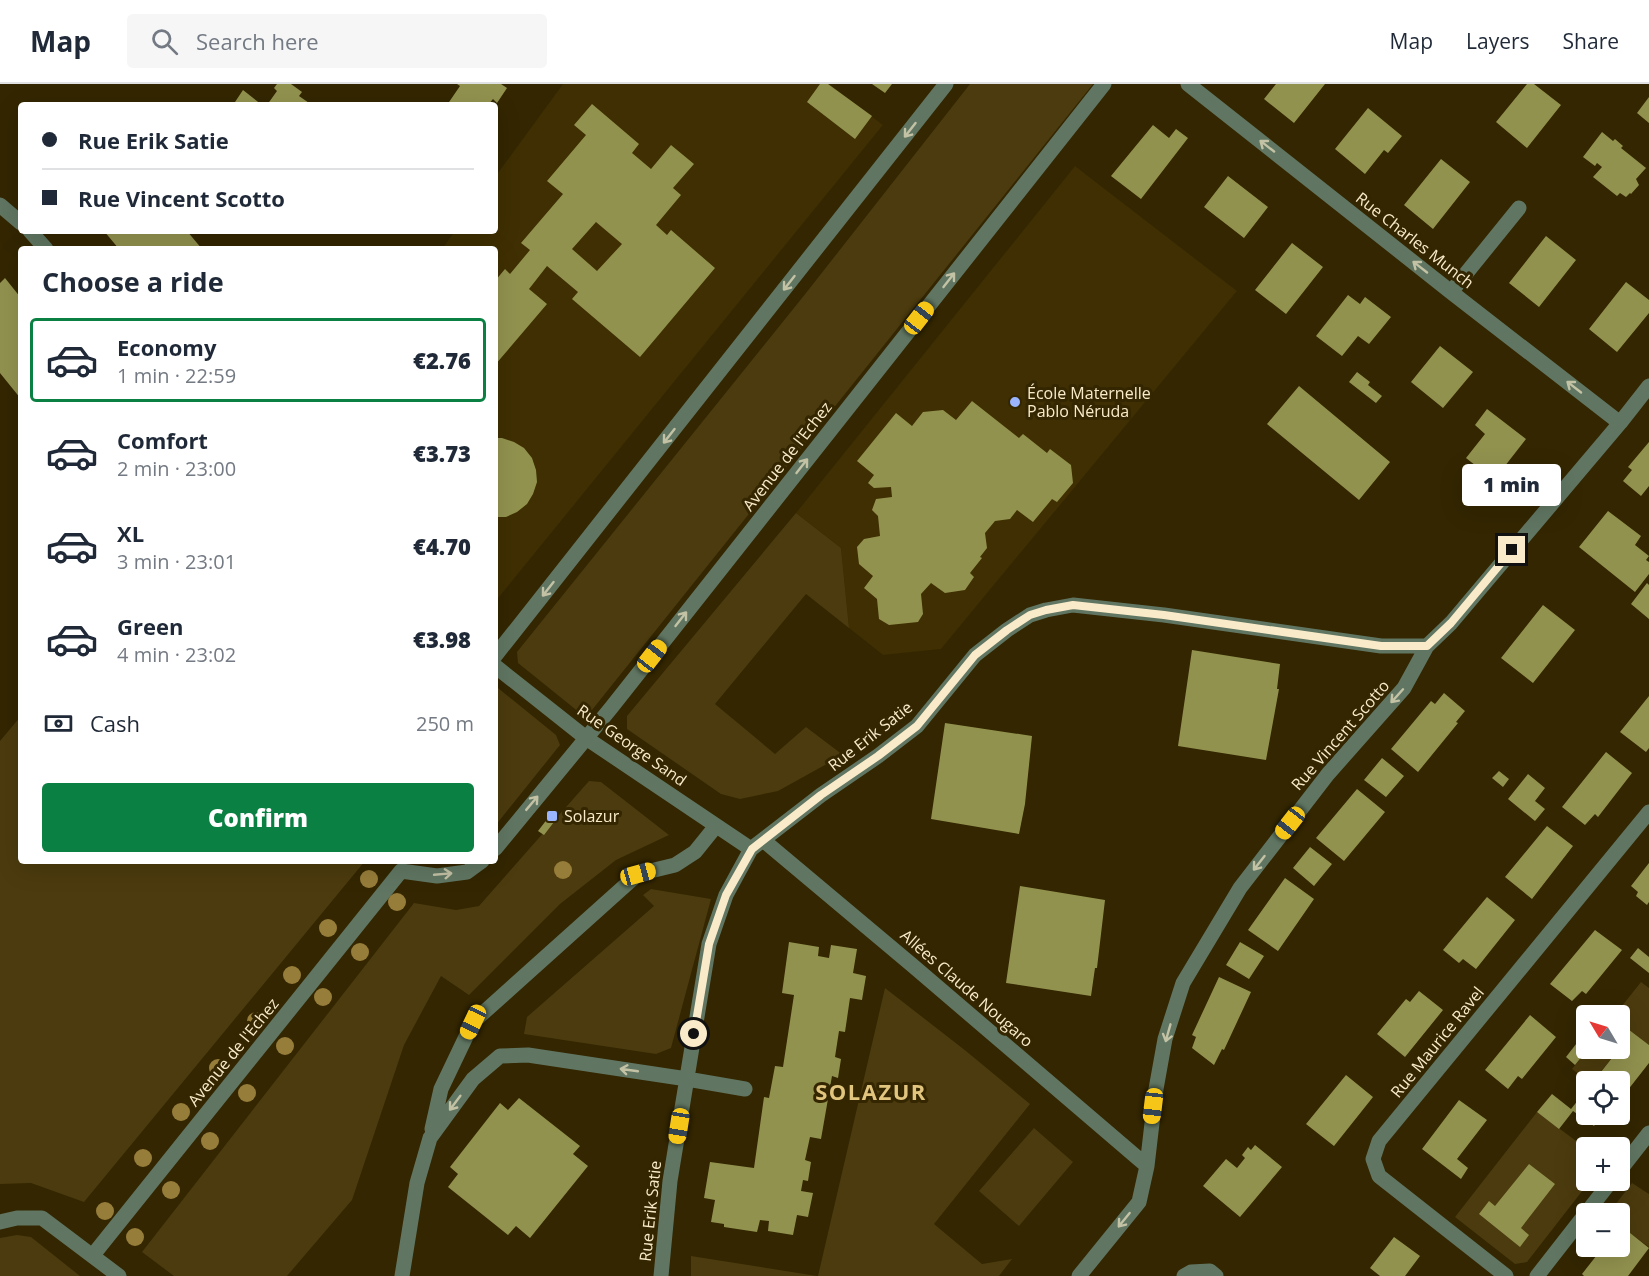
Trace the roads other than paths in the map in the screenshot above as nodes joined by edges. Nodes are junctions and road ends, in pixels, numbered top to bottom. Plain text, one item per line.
1 (946, 84) edge
2 (1104, 84) edge
3 (1188, 84) edge
4 (0, 204) edge
5 (1519, 208) dead end
6 (18, 220) edge
7 (33, 234) edge
8 (43, 246) edge
9 (1451, 292) junction
10 (1649, 386) edge
11 (1620, 423) junction
12 (1427, 646) junction
13 (498, 652) edge
14 (498, 668) edge
15 (586, 738) junction
16 (1649, 812) edge
17 (716, 826) junction
18 (757, 844) junction
19 (498, 845) edge
20 (478, 864) edge
21 (398, 866) edge
22 (687, 1078) junction
23 (745, 1089) dead end
24 (1649, 1133) edge
25 (430, 1138) junction
26 (1630, 1157) edge
27 (1147, 1166) junction
28 (1603, 1191) edge
29 (0, 1222) edge
30 (93, 1255) junction
31 (119, 1276) edge
32 (402, 1276) edge
33 (661, 1276) edge
34 (1079, 1276) edge
35 (1184, 1276) edge
36 (1216, 1276) edge
37 (1506, 1276) edge
38 (1537, 1276) edge

1 -> 13 street
15 -> 2 street, Avenue de l'Echez
9 -> 3 street, Rue Charles Munch
4 - 6 street
5 - 9 street
7 - 8 street
11 -> 9 street, Rue Charles Munch
10 - 11 street, Rue Vincent Scotto
11 - 12 street, Rue Vincent Scotto
12 - 18 street, Rue Erik Satie
12 -> 27 street, Rue Vincent Scotto
14 - 15 street, Rue George Sand
15 - 17 street, Rue George Sand
19 -> 15 street, Avenue de l'Echez
16 - 37 street, Rue Maurice Ravel
17 - 18 street, Rue George Sand
17 - 25 street
18 - 22 street, Rue Erik Satie
18 - 27 street, Allées Claude Nougaro
21 -> 20 street, Avenue de l'Echez
21 - 30 street, Avenue de l'Echez
22 - 23 street
22 -> 25 street
22 - 33 street, Rue Erik Satie
24 - 26 street
25 - 32 street
27 -> 34 street, Rue Vincent Scotto
28 - 38 street
29 - 30 street
30 - 31 street
35 - 36 street

